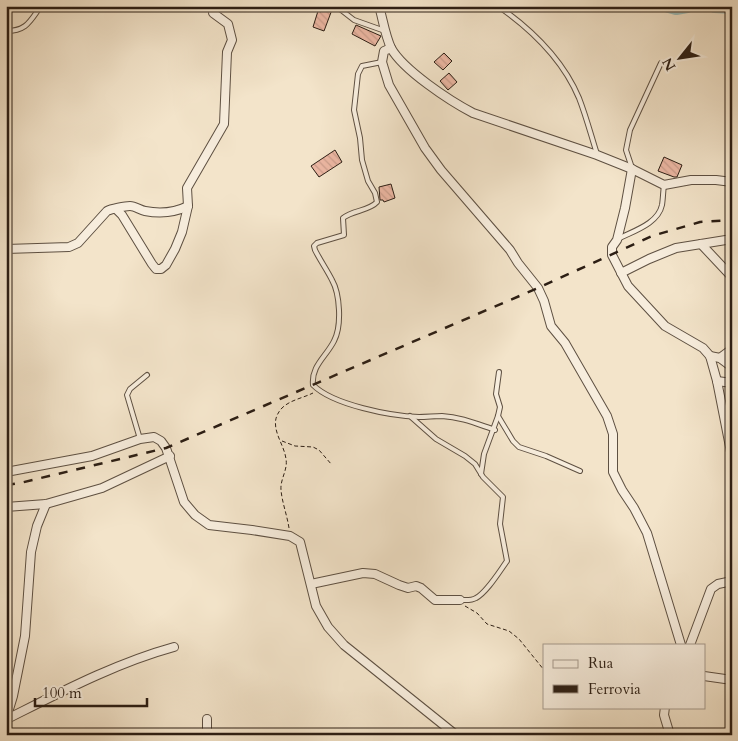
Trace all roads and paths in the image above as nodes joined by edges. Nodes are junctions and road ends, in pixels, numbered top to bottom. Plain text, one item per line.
1 (41, 6) edge
2 (213, 6) edge
3 (336, 6) edge
4 (379, 6) edge
5 (498, 6) edge
6 (6, 31) edge
7 (386, 31) junction
8 (391, 48) junction
9 (382, 62) junction
10 (661, 63) dead end
11 (597, 155) junction
12 (632, 169) junction
13 (732, 182) edge
14 (664, 185) junction
15 (188, 206) junction
16 (117, 210) junction
17 (732, 239) edge
18 (617, 240) junction
19 (701, 244) junction
20 (6, 249) edge
21 (621, 273) junction
22 (732, 277) edge
23 (732, 350) edge
24 (710, 356) junction
25 (720, 358) junction
26 (732, 367) edge
27 (499, 372) dead end
28 (148, 375) dead end
29 (718, 381) junction
30 (732, 383) edge
31 (318, 390) junction
32 (410, 416) junction
33 (498, 416) junction
34 (495, 430) junction
35 (140, 439) junction
36 (281, 441) junction
37 (170, 456) junction
38 (732, 457) edge
39 (332, 465) dead end
40 (580, 471) dead end
41 (6, 472) edge
42 (480, 474) junction
43 (46, 504) junction
44 (6, 507) edge
45 (290, 536) junction
46 (732, 581) edge
47 (311, 584) junction
48 (460, 600) junction
49 (681, 644) edge
50 (690, 644) edge
51 (174, 647) dead end
52 (543, 669) edge
53 (706, 676) edge
54 (732, 680) edge
55 (665, 708) edge
56 (7, 719) edge
57 (207, 719) dead end
58 (444, 726) junction
59 (207, 735) edge
60 (439, 735) edge
61 (456, 735) edge
62 (670, 735) edge

1 - 6 lane
2 - 15 street
3 - 7 lane
4 - 7 street
5 - 11 lane
7 - 8 street
8 - 9 street
8 - 11 street
9 - 31 lane
9 - 49 street
10 - 12 lane
11 - 12 street
12 - 14 street
12 - 18 street
13 - 14 street
14 - 18 lane
15 - 16 street
15 - 16 street
16 - 20 street
17 - 19 street
18 - 21 street
19 - 21 street
19 - 22 street
21 - 24 street
23 - 25 street
24 - 25 street
24 - 29 street
25 - 26 street
27 - 33 lane
28 - 35 lane
29 - 30 street
29 - 38 street
31 - 32 lane
31 - 36 path
32 - 34 lane
32 - 42 lane
33 - 34 lane
33 - 40 lane
34 - 42 lane
35 - 37 street
35 - 41 street
36 - 39 path
36 - 45 path
37 - 43 street
37 - 45 street
42 - 48 lane
43 - 44 street
43 - 56 street
45 - 47 street
46 - 50 street
47 - 48 street
47 - 58 street
48 - 52 path
51 - 56 street
53 - 54 street
55 - 62 street
57 - 59 street
58 - 60 street
58 - 61 street

